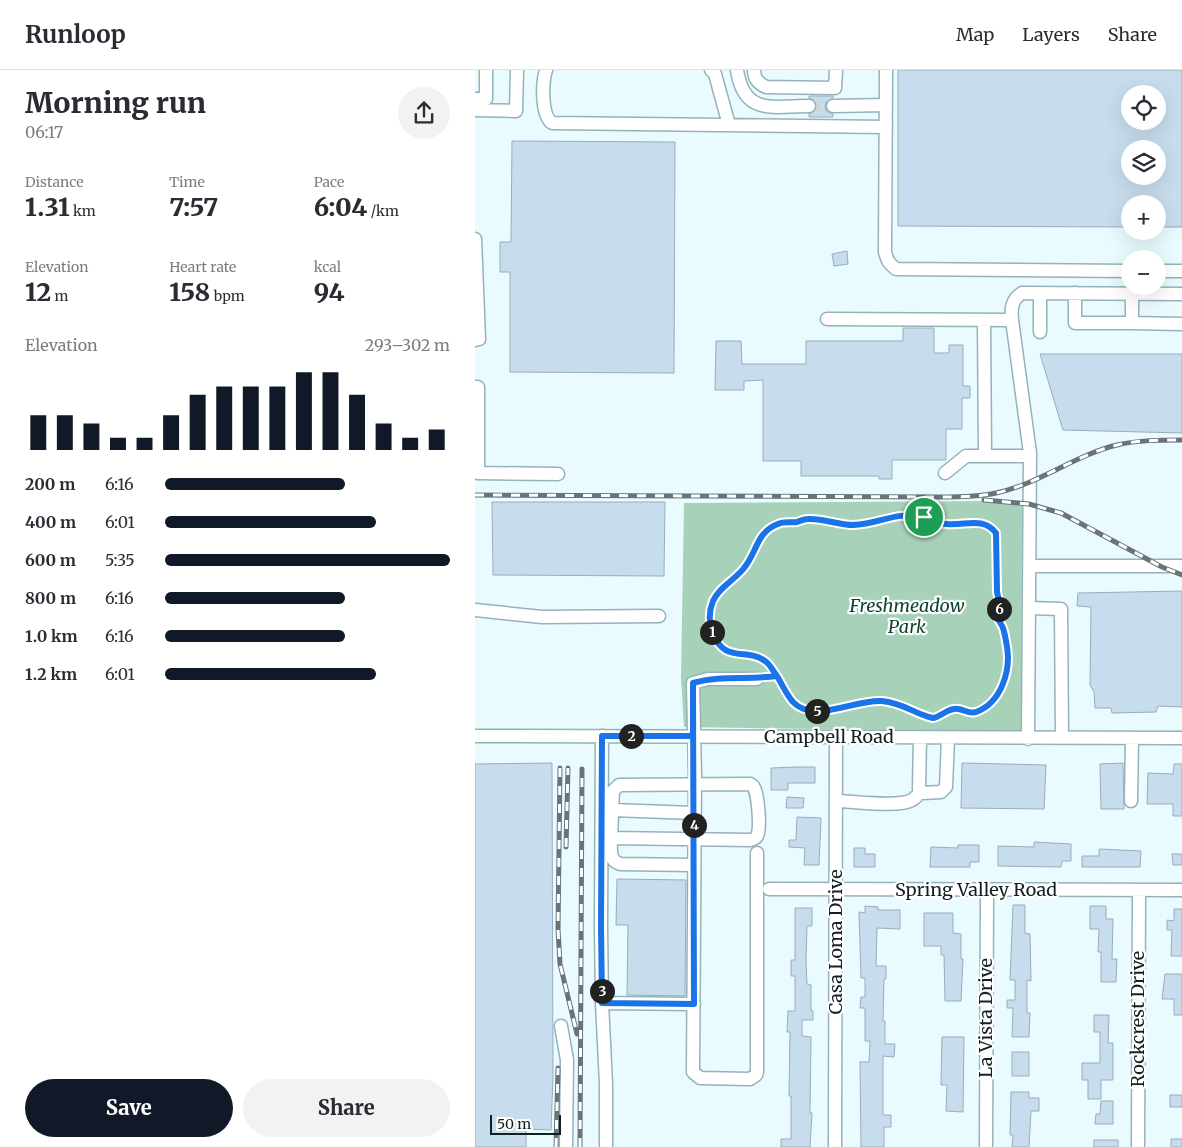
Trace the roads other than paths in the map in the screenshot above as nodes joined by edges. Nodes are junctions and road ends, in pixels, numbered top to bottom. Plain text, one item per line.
1 (486, 70) edge
2 (517, 70) edge
3 (546, 70) edge
4 (711, 70) edge
5 (737, 70) edge
6 (755, 70) edge
7 (835, 70) edge
8 (886, 70) edge
9 (480, 104) edge
10 (886, 105) junction
11 (809, 106) tunnel mouth
12 (833, 106) tunnel mouth
13 (729, 125) junction
14 (886, 127) junction
15 (475, 239) edge
16 (1121, 271) edge
17 (1166, 271) edge
18 (1182, 271) edge
19 (1040, 293) junction
20 (1075, 293) junction
21 (1121, 293) edge
22 (1166, 294) edge
23 (1182, 294) edge
24 (1132, 295) edge
25 (827, 318) dead end
26 (984, 320) junction
27 (1012, 320) junction
28 (1132, 323) junction
29 (1182, 324) edge
30 (1040, 332) dead end
31 (475, 340) edge
32 (475, 386) edge
33 (477, 452) edge
34 (985, 456) junction
35 (1029, 456) junction
36 (945, 473) dead end
37 (558, 474) dead end
38 (1030, 566) junction
39 (1182, 566) edge
40 (1029, 608) junction
41 (475, 610) edge
42 (659, 616) dead end
43 (757, 678) road end
44 (475, 736) edge
45 (602, 736) junction
46 (693, 736) junction
47 (836, 736) junction
48 (920, 737) junction
49 (947, 738) junction
50 (1029, 738) junction
51 (1062, 738) junction
52 (1132, 738) junction
53 (1182, 738) edge
54 (695, 785) junction
55 (920, 791) junction
56 (836, 801) junction
57 (1131, 801) dead end
58 (612, 810) junction
59 (694, 813) junction
60 (611, 838) junction
61 (694, 839) junction
62 (757, 853) dead end
63 (694, 866) junction
64 (769, 889) dead end
65 (836, 889) junction
66 (987, 890) junction
67 (1139, 890) junction
68 (1182, 890) edge
69 (602, 1003) junction
70 (694, 1004) junction
71 (561, 1026) dead end
72 (566, 1147) edge
73 (606, 1147) edge
74 (835, 1147) edge
75 (986, 1147) edge
76 (1138, 1147) edge

1 - 9 street
2 - 9 street
3 - 13 street
4 - 13 street
5 - 11 street
6 - 7 street
8 - 10 street
10 - 12 street
10 - 14 street
13 - 14 street
14 - 16 street
15 - 31 street
17 - 18 street
19 - 20 street
19 - 27 street
19 - 30 street
20 - 21 street
20 - 28 street
22 - 23 street
24 - 28 street
25 - 26 street
26 - 27 street
26 - 34 street
27 - 35 street
28 - 29 street
32 - 33 street
33 - 37 street
34 - 35 street
34 - 36 street
35 - 38 street
38 - 39 street
38 - 40 street
40 - 50 street
40 - 51 street
41 - 42 street
43 - 46 street
44 - 45 street, Campbell Road
45 - 46 street, Campbell Road
45 - 69 street
46 - 47 street, Campbell Road
46 - 54 street
47 - 48 street, Campbell Road
47 - 56 street, Casa Loma Drive
48 - 49 street, Campbell Road
48 - 55 street
49 - 50 street, Campbell Road
49 - 55 street
50 - 51 street, Campbell Road
51 - 52 street, Campbell Road
52 - 53 street, Campbell Road
52 - 57 street
54 - 58 street
54 - 59 street
54 - 61 street
55 - 56 street
56 - 65 street, Casa Loma Drive
58 - 59 street
58 - 60 street
59 - 61 street
60 - 61 street
60 - 63 street
61 - 63 street
62 - 70 street
63 - 70 street
64 - 65 street, Spring Valley Road
65 - 66 street, Spring Valley Road
65 - 74 street, Casa Loma Drive
66 - 67 street, Spring Valley Road
66 - 75 street, La Vista Drive
67 - 68 street, Spring Valley Road
67 - 76 street, Rockcrest Drive
69 - 70 street
69 - 73 street
71 - 72 street

